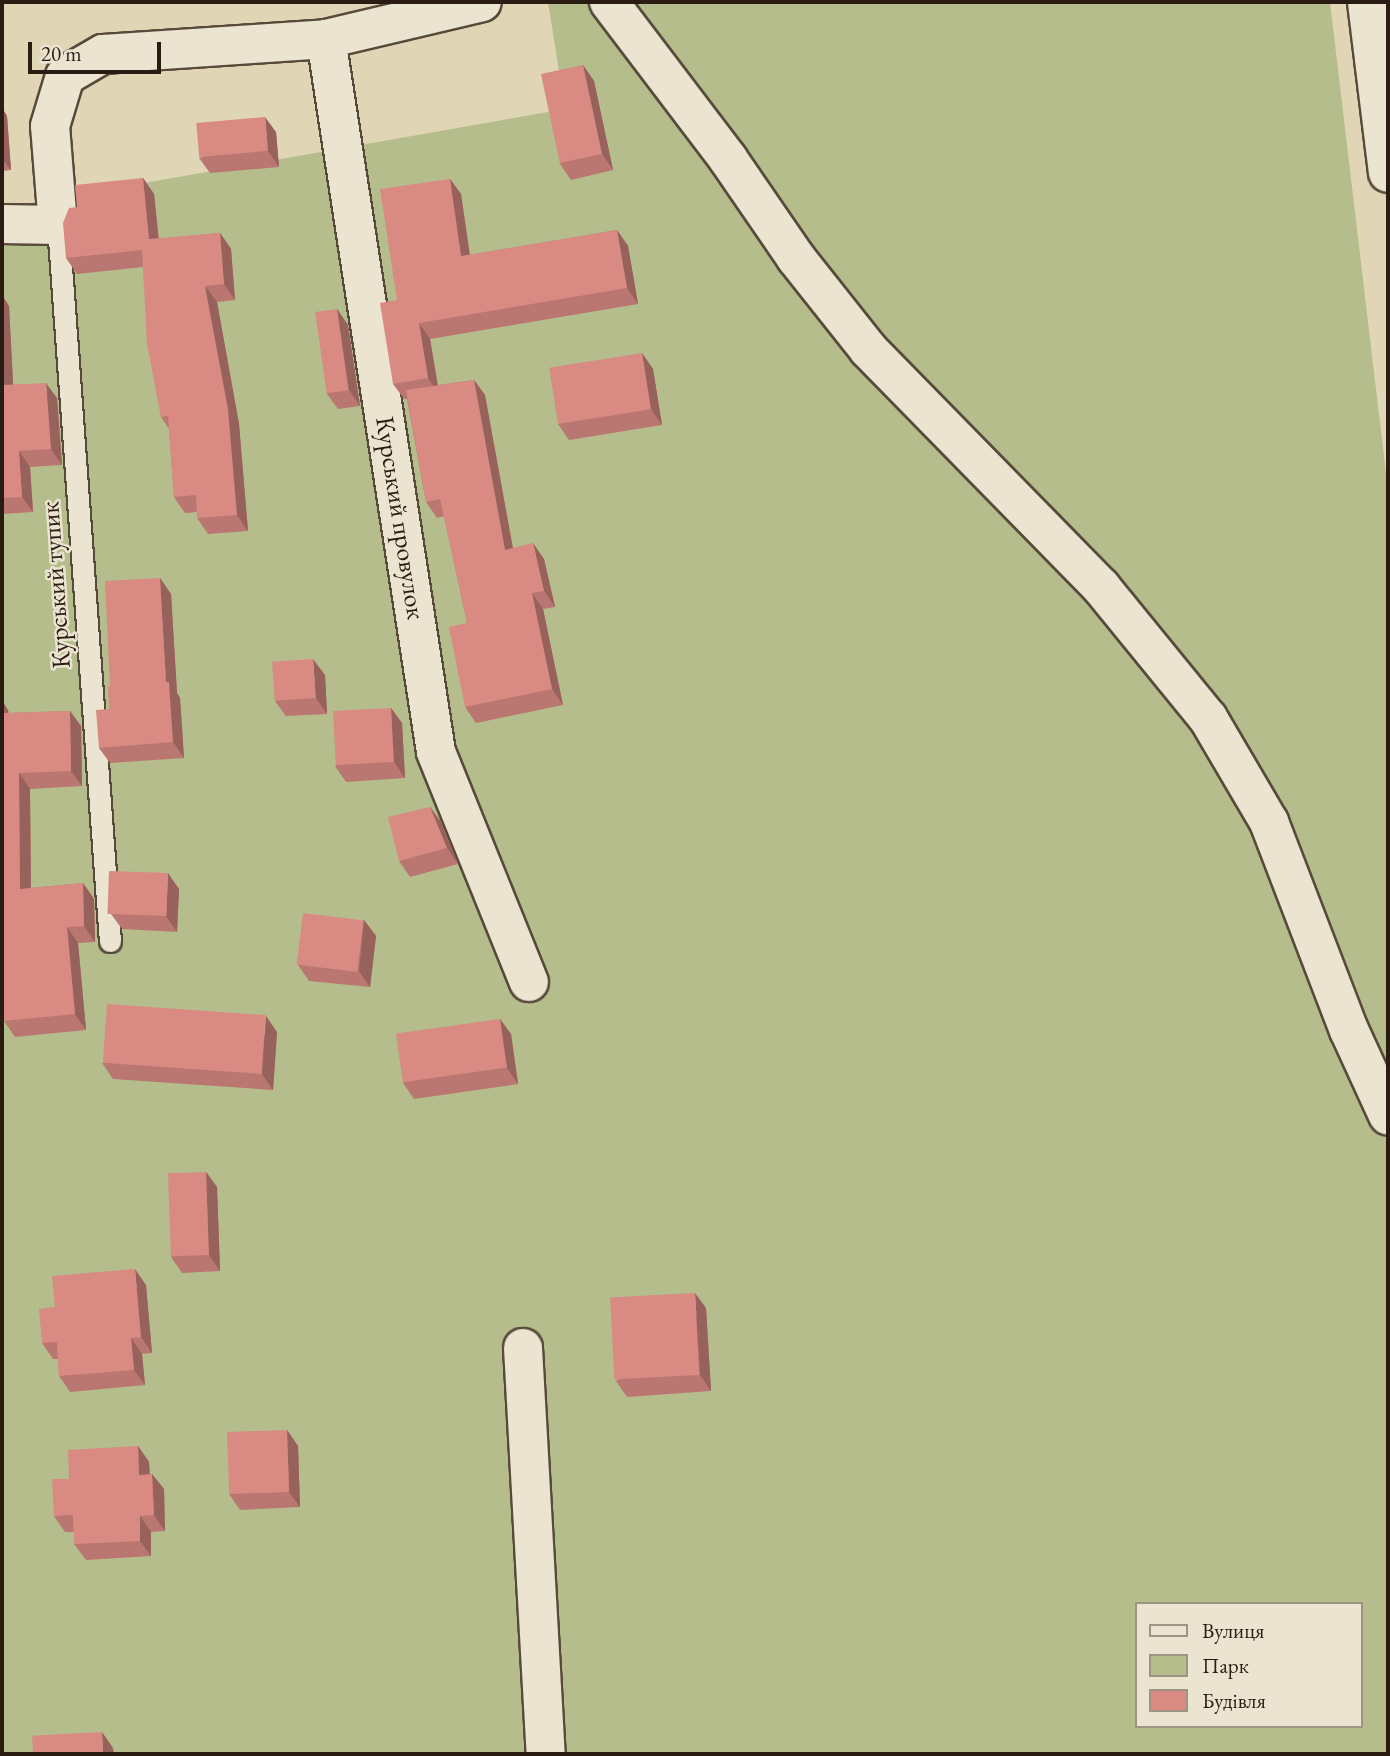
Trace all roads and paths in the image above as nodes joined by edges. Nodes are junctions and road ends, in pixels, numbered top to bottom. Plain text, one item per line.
1 (482, 2) edge
2 (609, 2) edge
3 (1367, 2) edge
4 (326, 39) junction
5 (1388, 173) edge
6 (2, 224) edge
7 (58, 225) junction
8 (110, 941) dead end
9 (529, 982) dead end
10 (1388, 1115) edge
11 (523, 1348) dead end
12 (546, 1754) edge

1 - 4 street
2 - 10 street
3 - 5 street
4 - 7 street
4 - 9 street, Курський провулок
6 - 7 street
7 - 8 lane, Курський тупик
11 - 12 street

